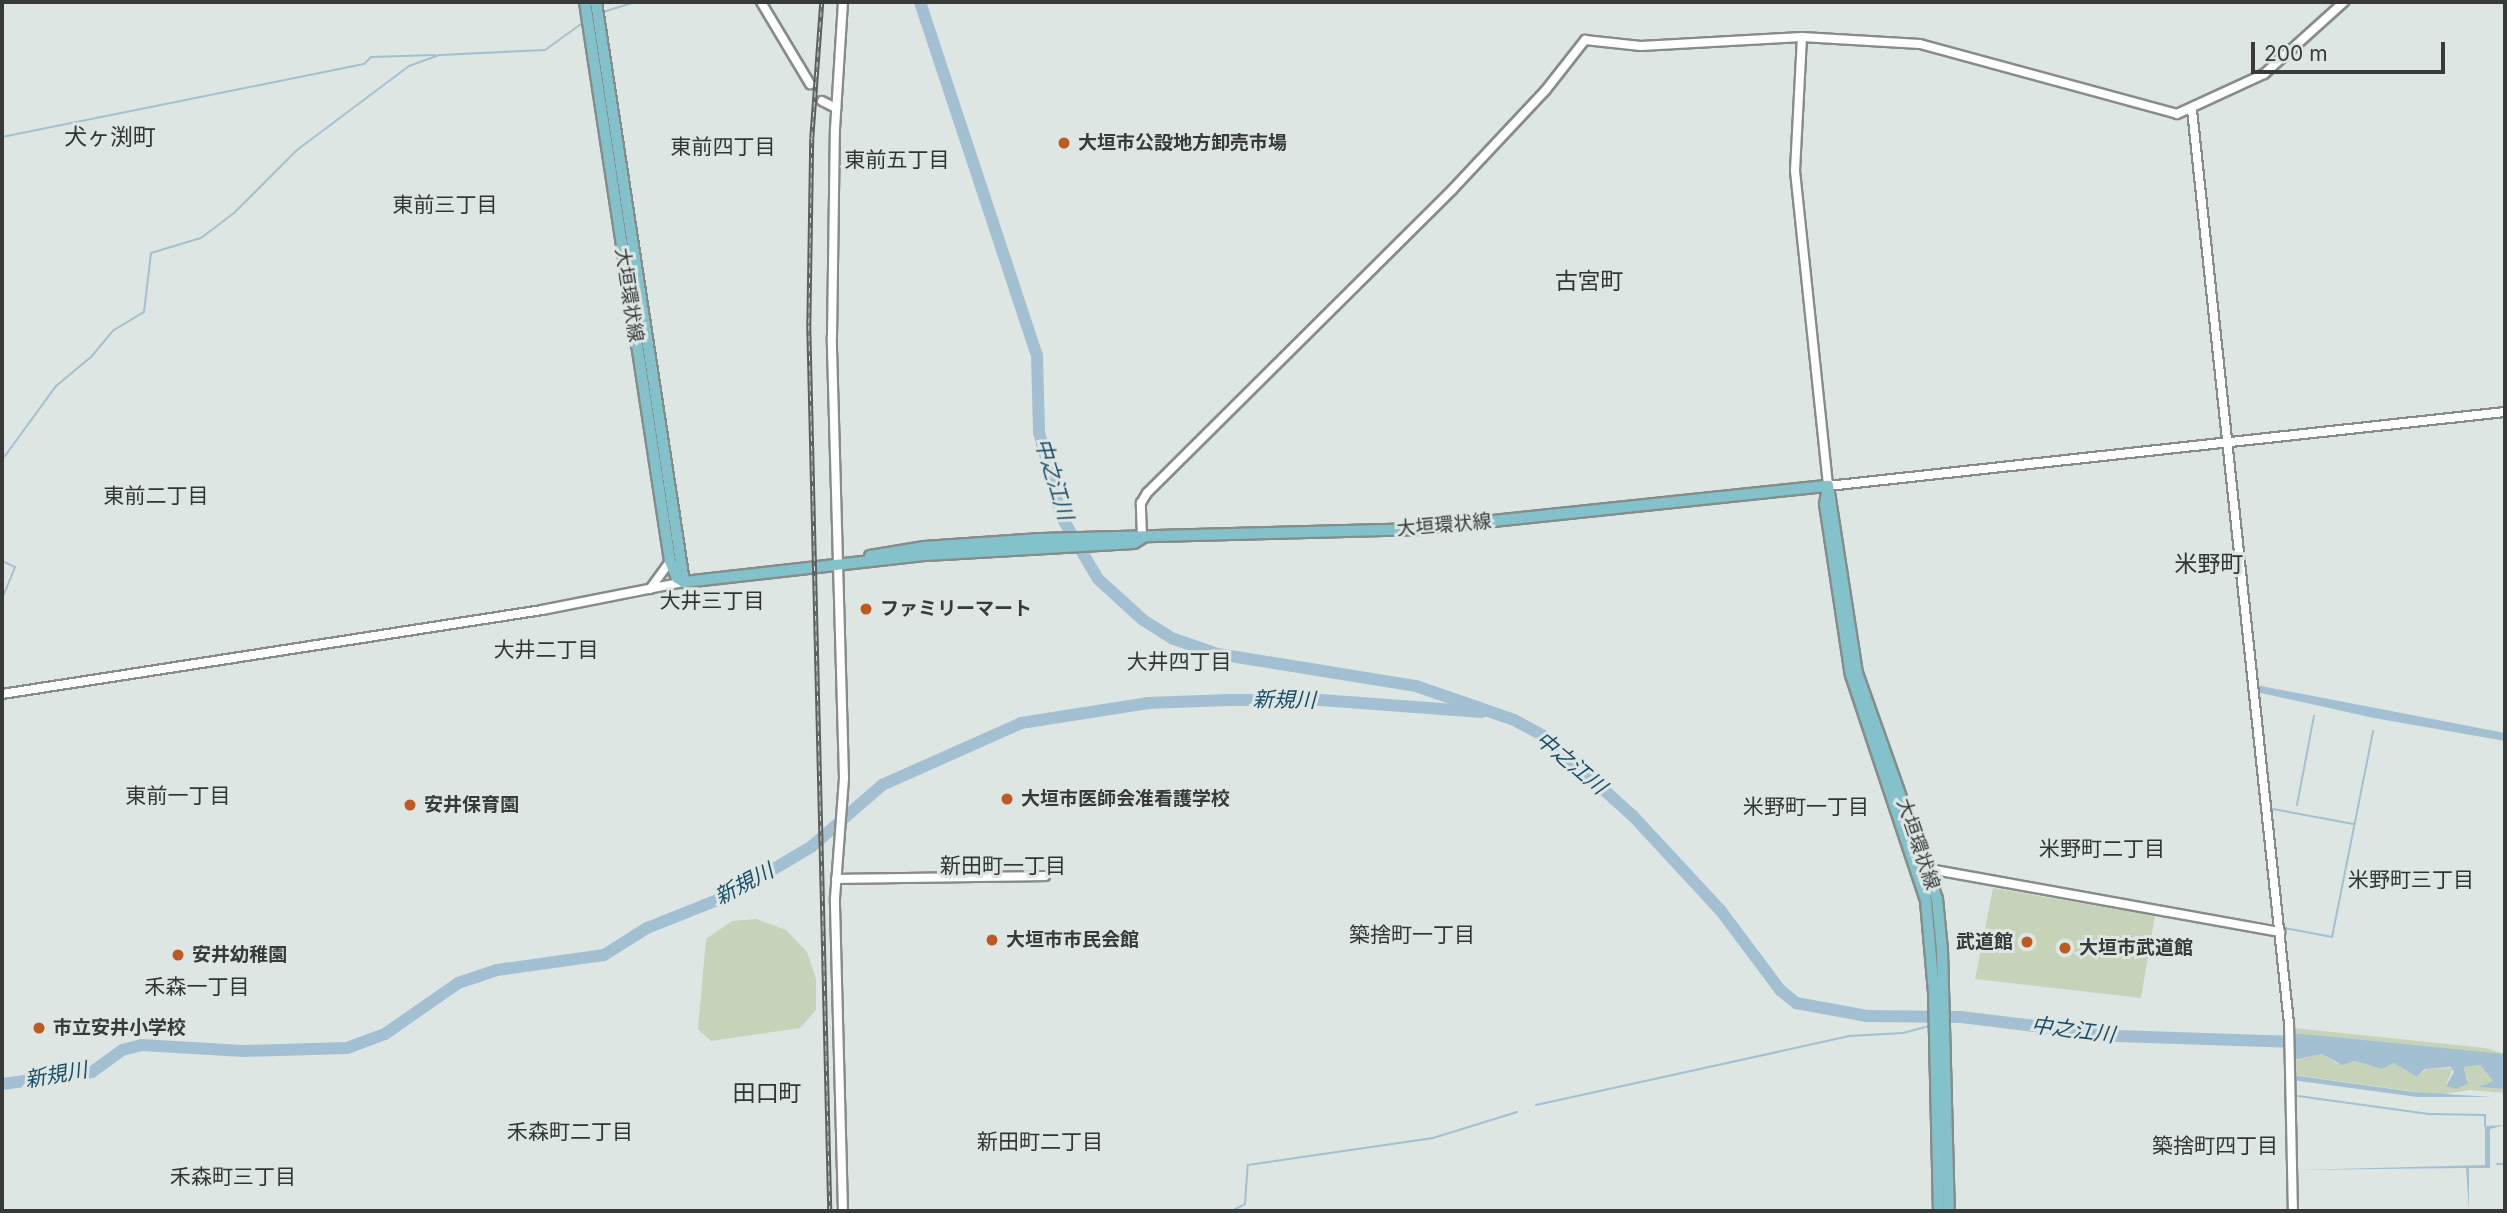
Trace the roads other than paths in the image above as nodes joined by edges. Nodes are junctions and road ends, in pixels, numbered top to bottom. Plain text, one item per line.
1 (585, 2) edge
2 (596, 2) edge
3 (761, 2) edge
4 (843, 2) edge
5 (2344, 2) edge
6 (1802, 37) junction
7 (810, 84) dead end
8 (822, 101) dead end
9 (836, 108) junction
10 (2192, 110) junction
11 (2505, 412) edge
12 (2228, 441) junction
13 (1828, 486) junction
14 (1142, 538) junction
15 (670, 561) junction
16 (837, 565) junction
17 (684, 582) junction
18 (650, 589) junction
19 (1842, 614) junction
20 (2, 694) edge
21 (1929, 869) junction
22 (1045, 876) dead end
23 (836, 879) junction
24 (2280, 932) junction
25 (1938, 992) junction
26 (1940, 1143) junction
27 (842, 1211) edge
28 (1939, 1211) edge
29 (1949, 1211) edge
30 (2293, 1211) edge

1 - 15 main road, 大垣環状線
2 - 17 main road, 大垣環状線
3 - 7 street
4 - 9 street
5 - 10 street
6 - 10 street
6 - 13 street
6 - 14 street
8 - 9 street
9 - 16 street
10 - 12 street
11 - 12 street
12 - 13 street
12 - 24 street
13 - 14 main road, 大垣環状線
13 - 19 main road, 大垣環状線
14 - 16 main road, 大垣環状線
15 - 17 main road, 大垣環状線
15 - 18 street
16 - 17 main road, 大垣環状線
16 - 23 street
17 - 18 street
18 - 20 street
19 - 21 main road, 大垣環状線
19 - 25 main road, 大垣環状線
21 - 24 street
21 - 25 main road, 大垣環状線
22 - 23 street
23 - 27 street
24 - 30 street
25 - 26 main road, 大垣環状線
26 - 28 main road, 大垣環状線
26 - 29 main road, 大垣環状線

